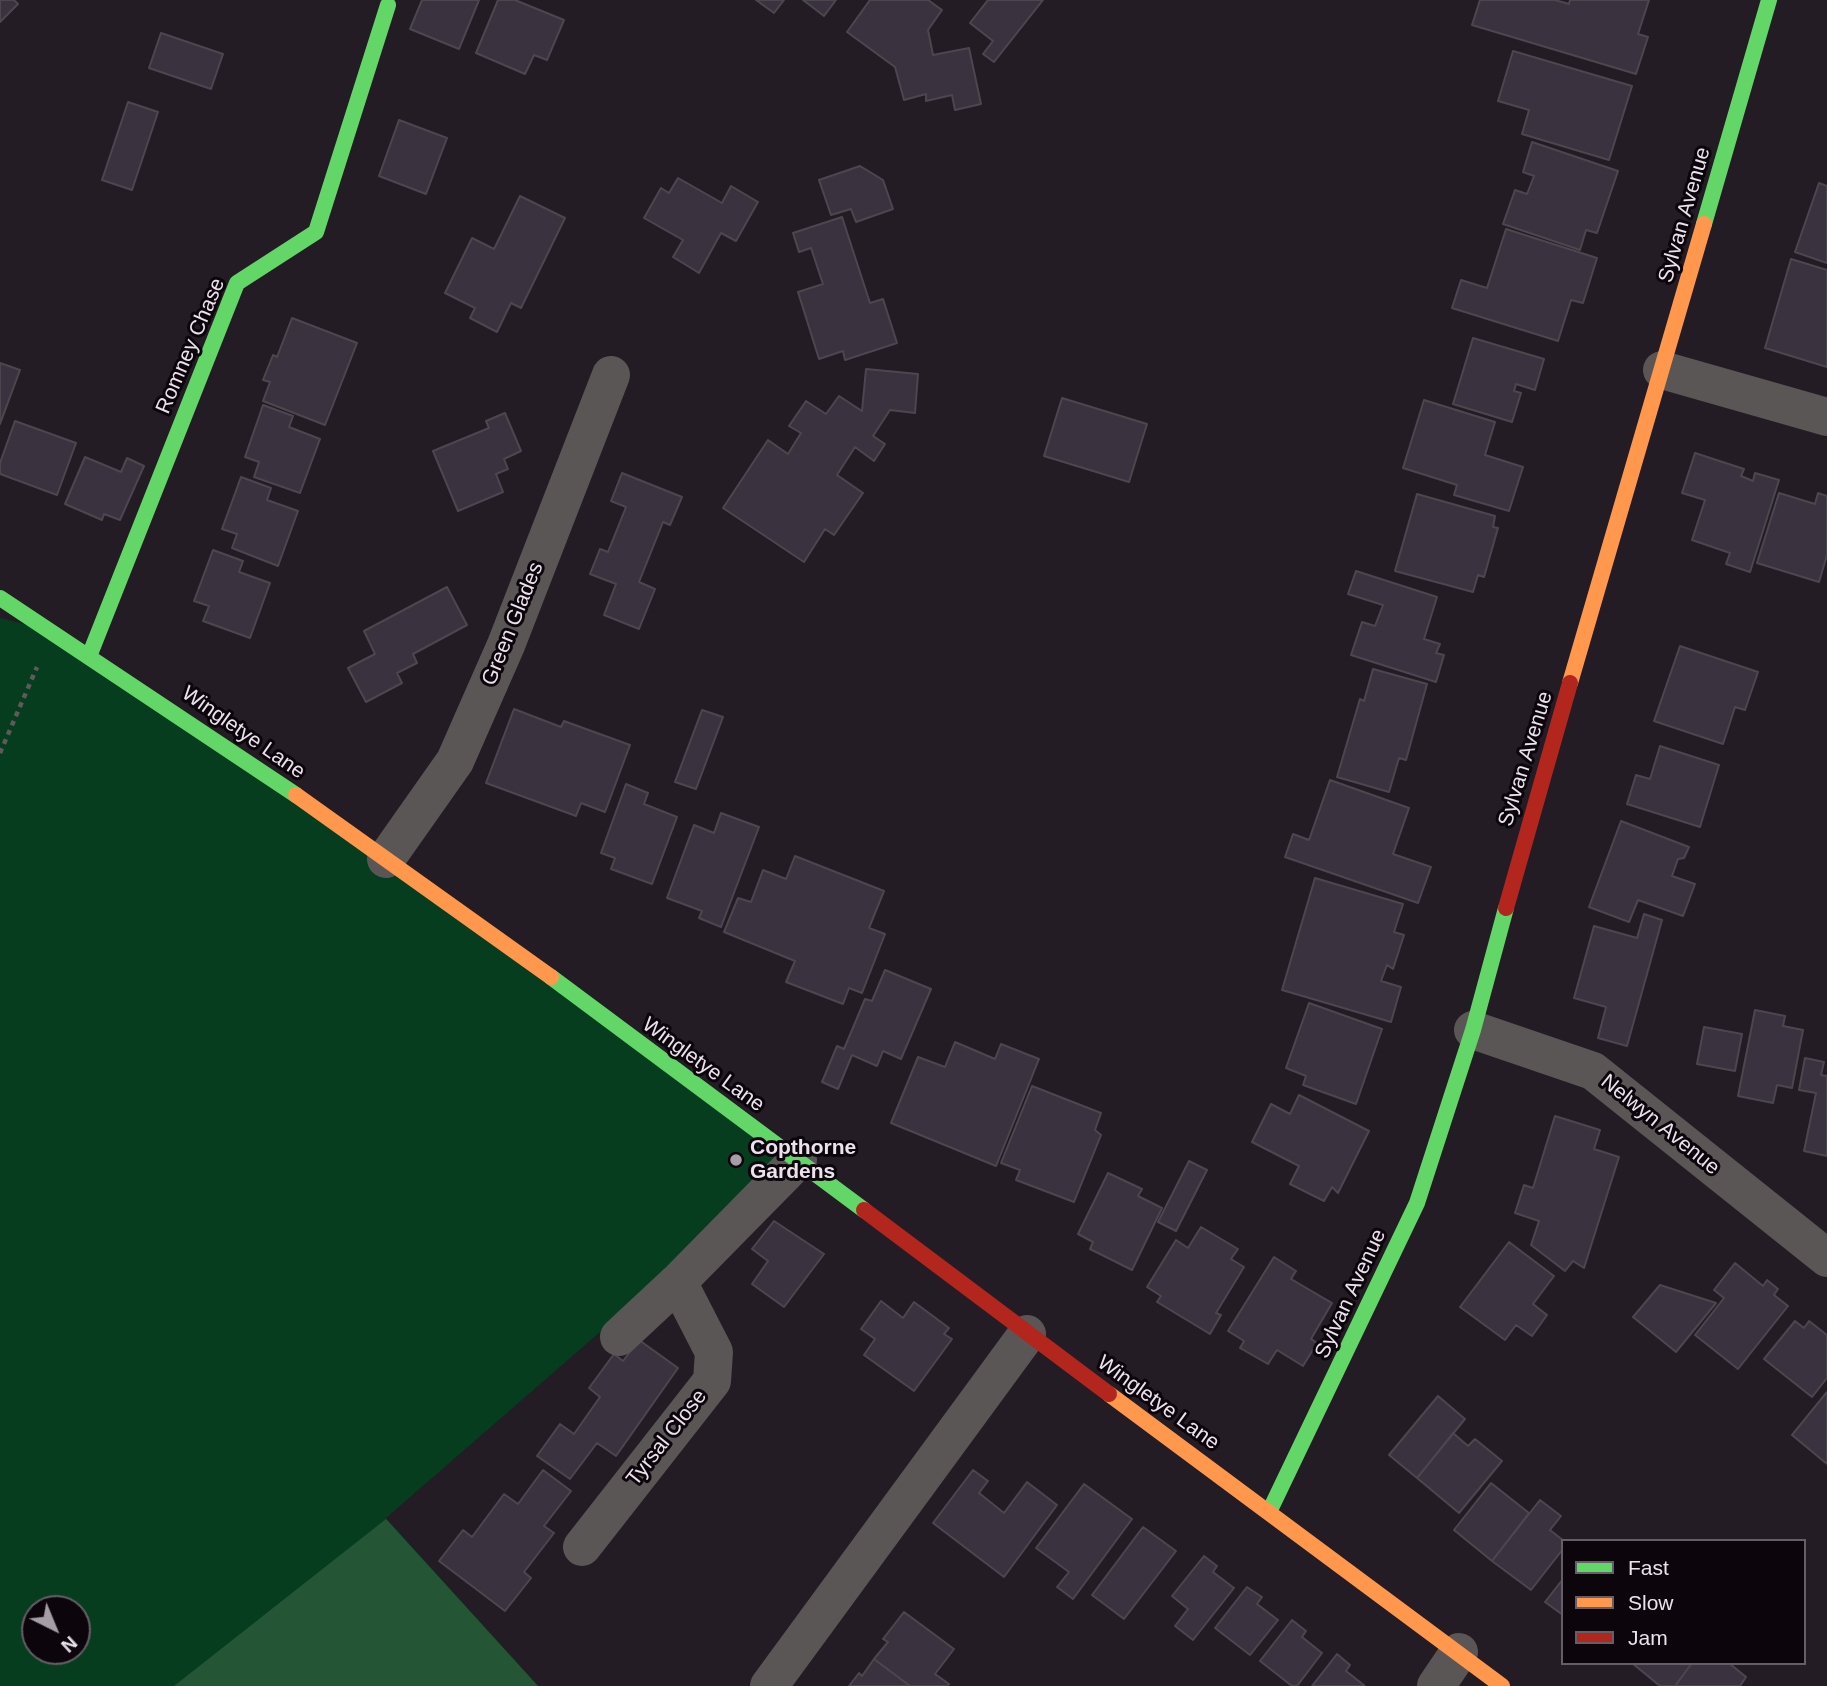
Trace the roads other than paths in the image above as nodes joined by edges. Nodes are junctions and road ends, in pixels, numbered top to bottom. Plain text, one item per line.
1 (1769, 0) edge
2 (388, 5) dead end
3 (1662, 370) junction
4 (611, 375) dead end
5 (1827, 417) edge
6 (0, 598) edge
7 (90, 654) junction
8 (386, 859) junction
9 (1472, 1030) junction
10 (798, 1160) junction
11 (1827, 1258) edge
12 (678, 1282) junction
13 (1027, 1334) junction
14 (619, 1336) dead end
15 (1270, 1510) junction
16 (582, 1547) dead end
17 (1459, 1652) junction
18 (769, 1686) edge
19 (1436, 1686) edge
20 (1502, 1686) edge

1 - 3 street, Sylvan Avenue
2 - 7 street, Romney Chase
3 - 5 street
3 - 9 street, Sylvan Avenue
4 - 8 street, Green Glades
6 - 7 street, Wingletye Lane
7 - 8 street, Wingletye Lane
8 - 10 street, Wingletye Lane
9 - 11 street, Nelwyn Avenue
9 - 15 street, Sylvan Avenue
10 - 12 street
10 - 13 street, Wingletye Lane
12 - 14 street
12 - 16 street, Tyrsal Close
13 - 15 street, Wingletye Lane
13 - 18 street
15 - 17 street, Wingletye Lane
17 - 19 street
17 - 20 street, Wingletye Lane

